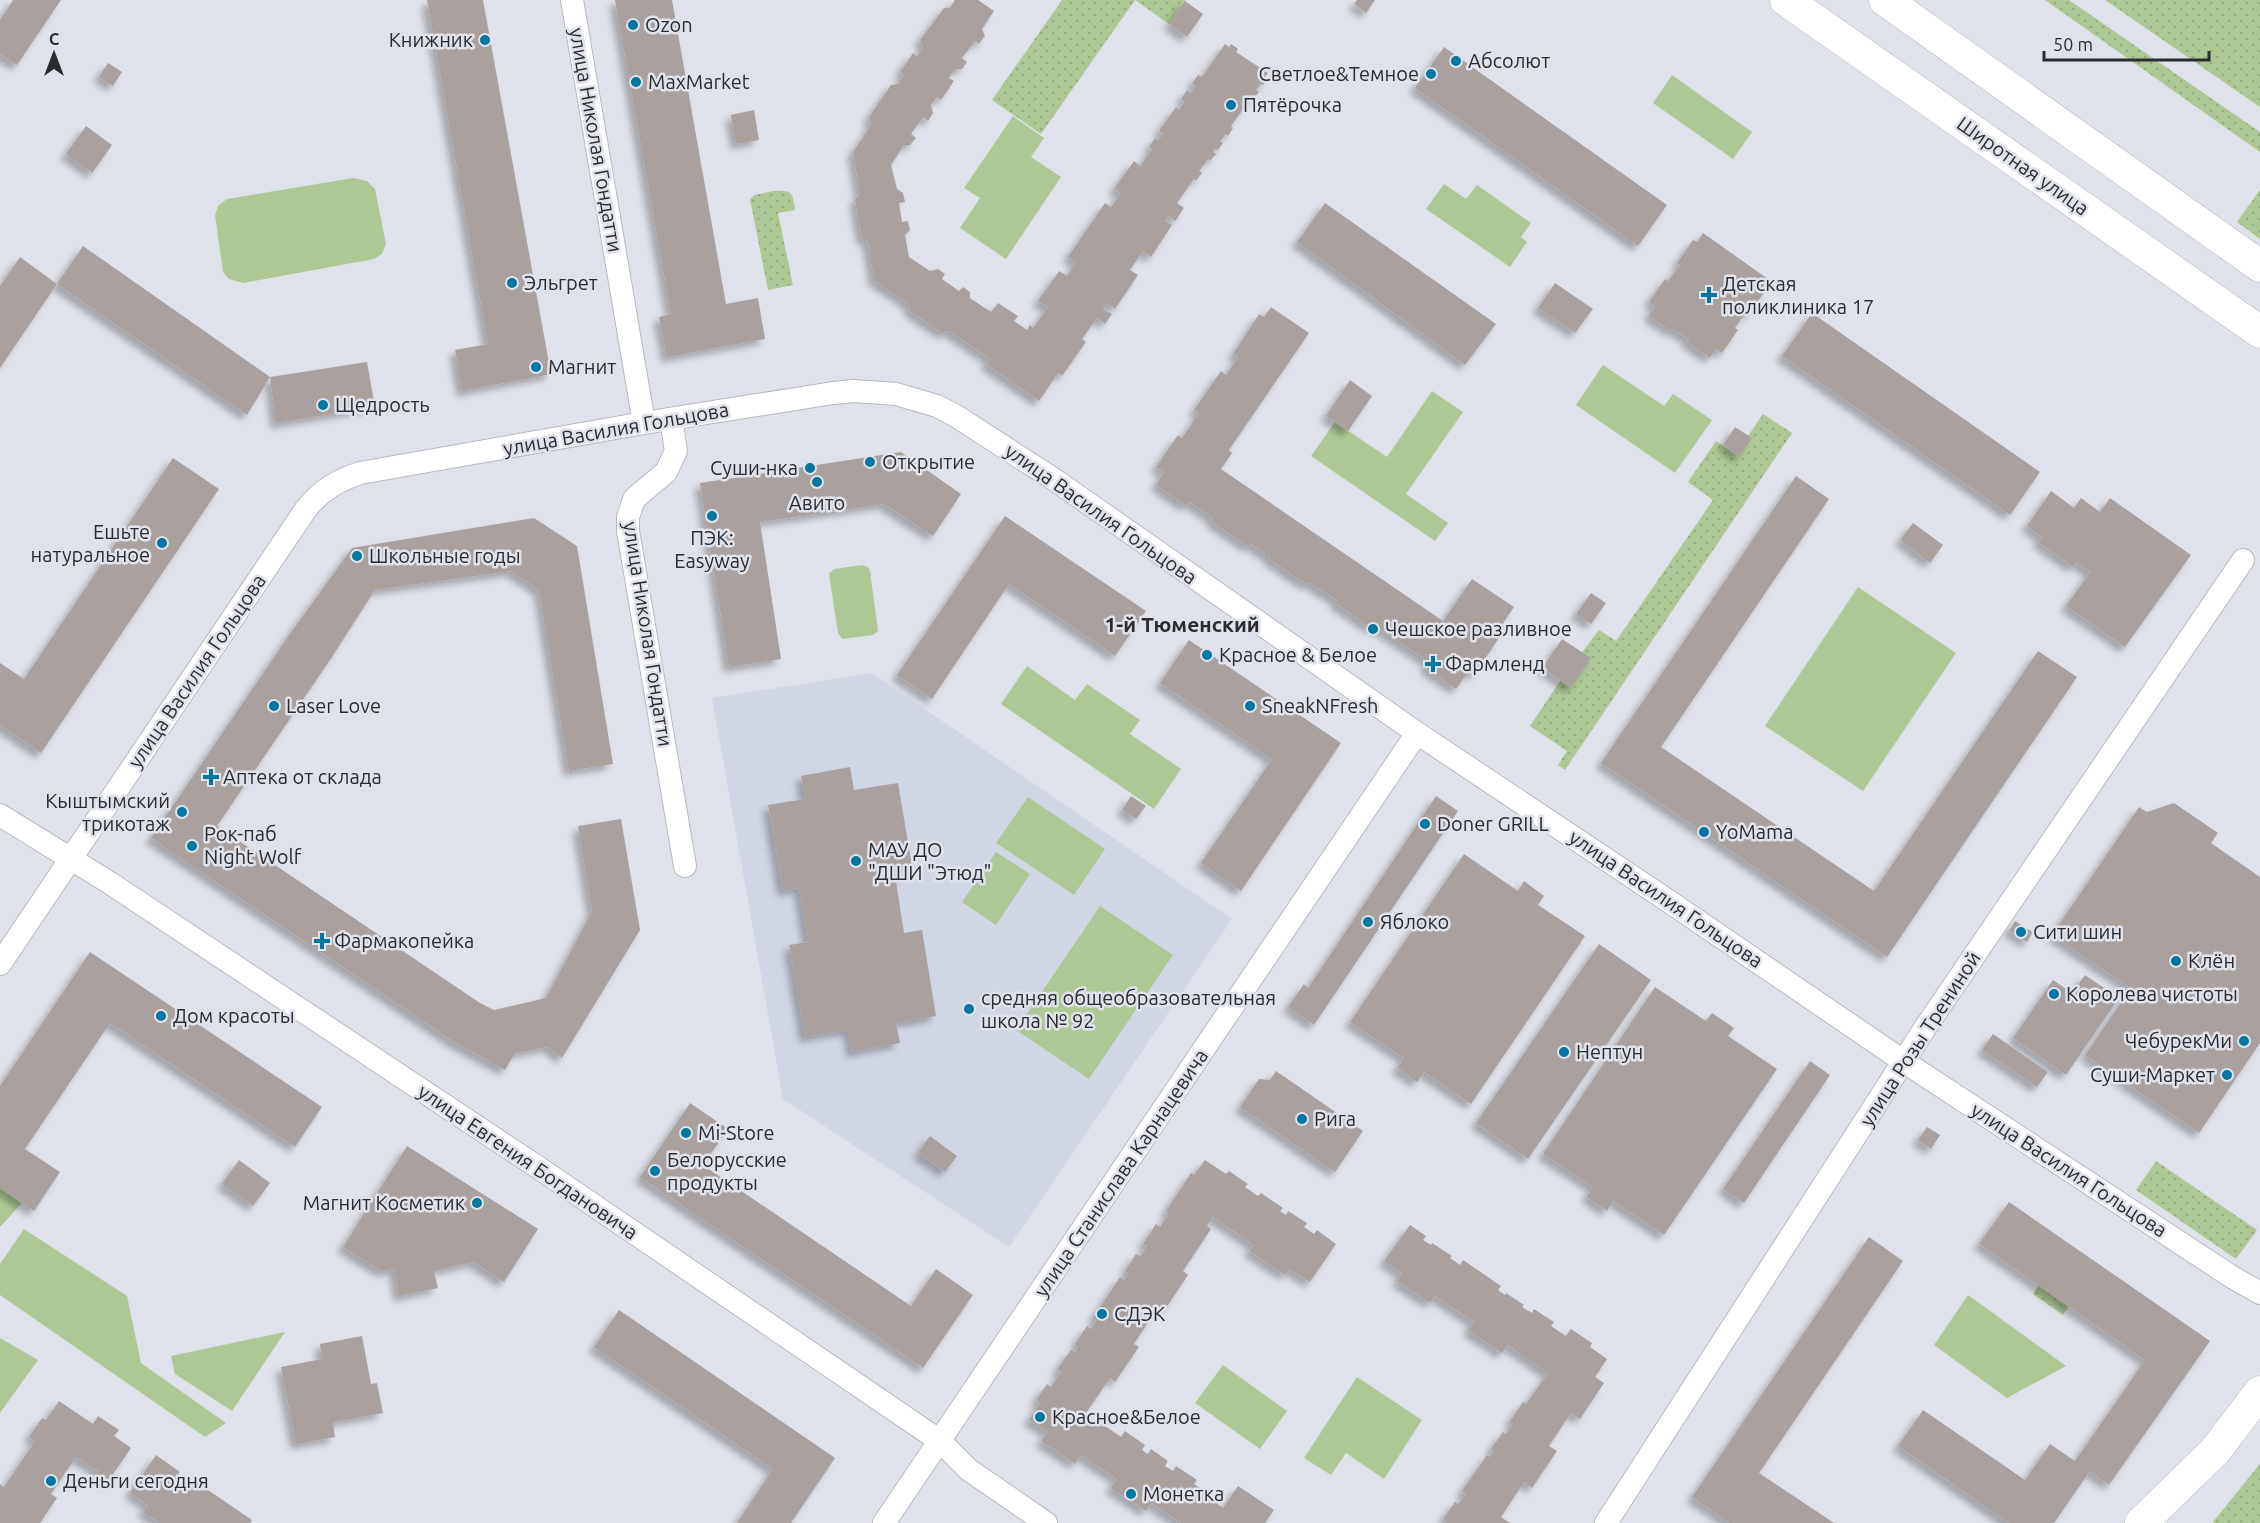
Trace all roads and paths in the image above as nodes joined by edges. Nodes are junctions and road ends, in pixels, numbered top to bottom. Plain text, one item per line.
1 (572, 0) edge
2 (1786, 0) edge
3 (1884, 0) edge
4 (2260, 266) edge
5 (2260, 332) edge
6 (670, 418) junction
7 (644, 423) junction
8 (2243, 560) dead end
9 (1417, 733) junction
10 (0, 815) edge
11 (70, 860) junction
12 (686, 866) dead end
13 (0, 964) edge
14 (1903, 1061) junction
15 (2260, 1293) edge
16 (2260, 1392) edge
17 (940, 1441) junction
18 (884, 1523) edge
19 (1046, 1523) edge
20 (1605, 1523) edge
21 (2141, 1523) edge

1 - 7 street, улица Николая Гондатти
2 - 5 main road, Широтная улица
3 - 4 main road
6 - 7 street, улица Василия Гольцова
6 - 9 street, улица Василия Гольцова
6 - 12 street, улица Николая Гондатти
7 - 11 street, улица Василия Гольцова
8 - 14 street, улица Розы Трениной
9 - 14 street, улица Василия Гольцова
9 - 17 street, улица Станислава Карнацевича
10 - 11 street, улица Евгения Богдановича
11 - 13 street, улица Василия Гольцова
11 - 17 street, улица Евгения Богдановича
14 - 15 street, улица Василия Гольцова
14 - 20 street, улица Розы Трениной
16 - 21 main road
17 - 18 street, улица Станислава Карнацевича
17 - 19 street, улица Евгения Богдановича

